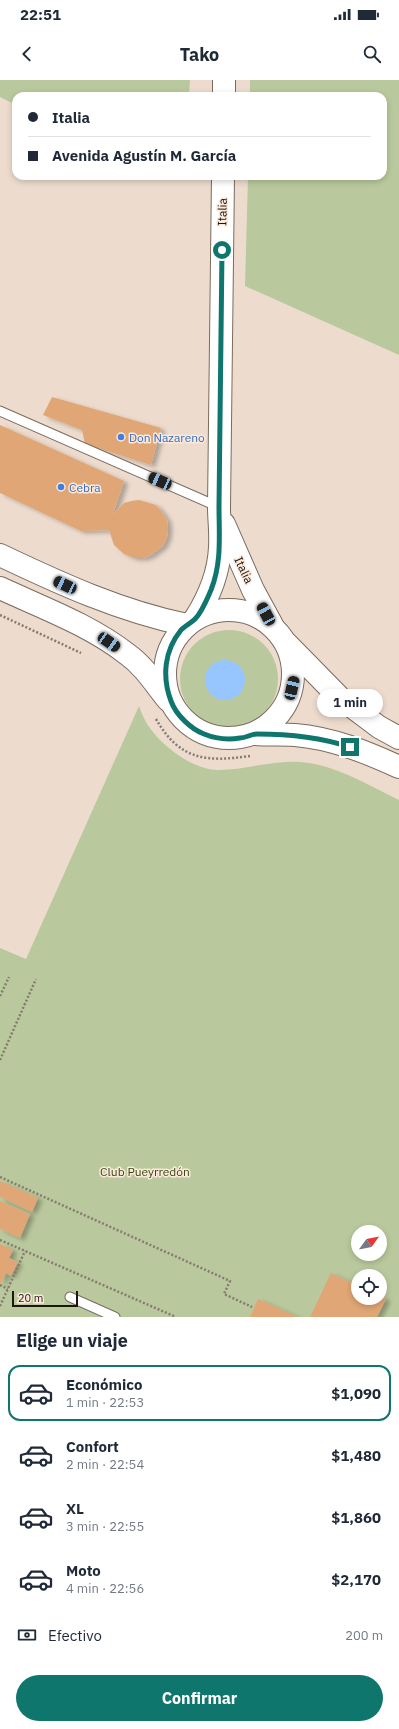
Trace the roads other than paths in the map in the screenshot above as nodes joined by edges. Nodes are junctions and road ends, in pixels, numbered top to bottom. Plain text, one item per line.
1 (224, 80) edge
2 (224, 92) edge
3 (223, 180) edge
4 (0, 411) edge
5 (219, 509) junction
6 (0, 555) edge
7 (0, 588) edge
8 (191, 622) junction
9 (278, 633) junction
10 (164, 712) junction
11 (255, 734) junction
12 (399, 738) edge
13 (399, 767) edge
14 (70, 1297) dead end
15 (115, 1317) edge

1 - 2 main road
3 - 5 main road, Italia
4 - 5 lane
5 - 8 main road, Italia
5 - 9 main road, Italia
6 - 8 main road
7 - 10 main road
8 - 9 main road
8 - 10 main road
9 - 11 main road
9 - 12 main road
10 - 11 main road
11 - 13 main road
14 - 15 lane

